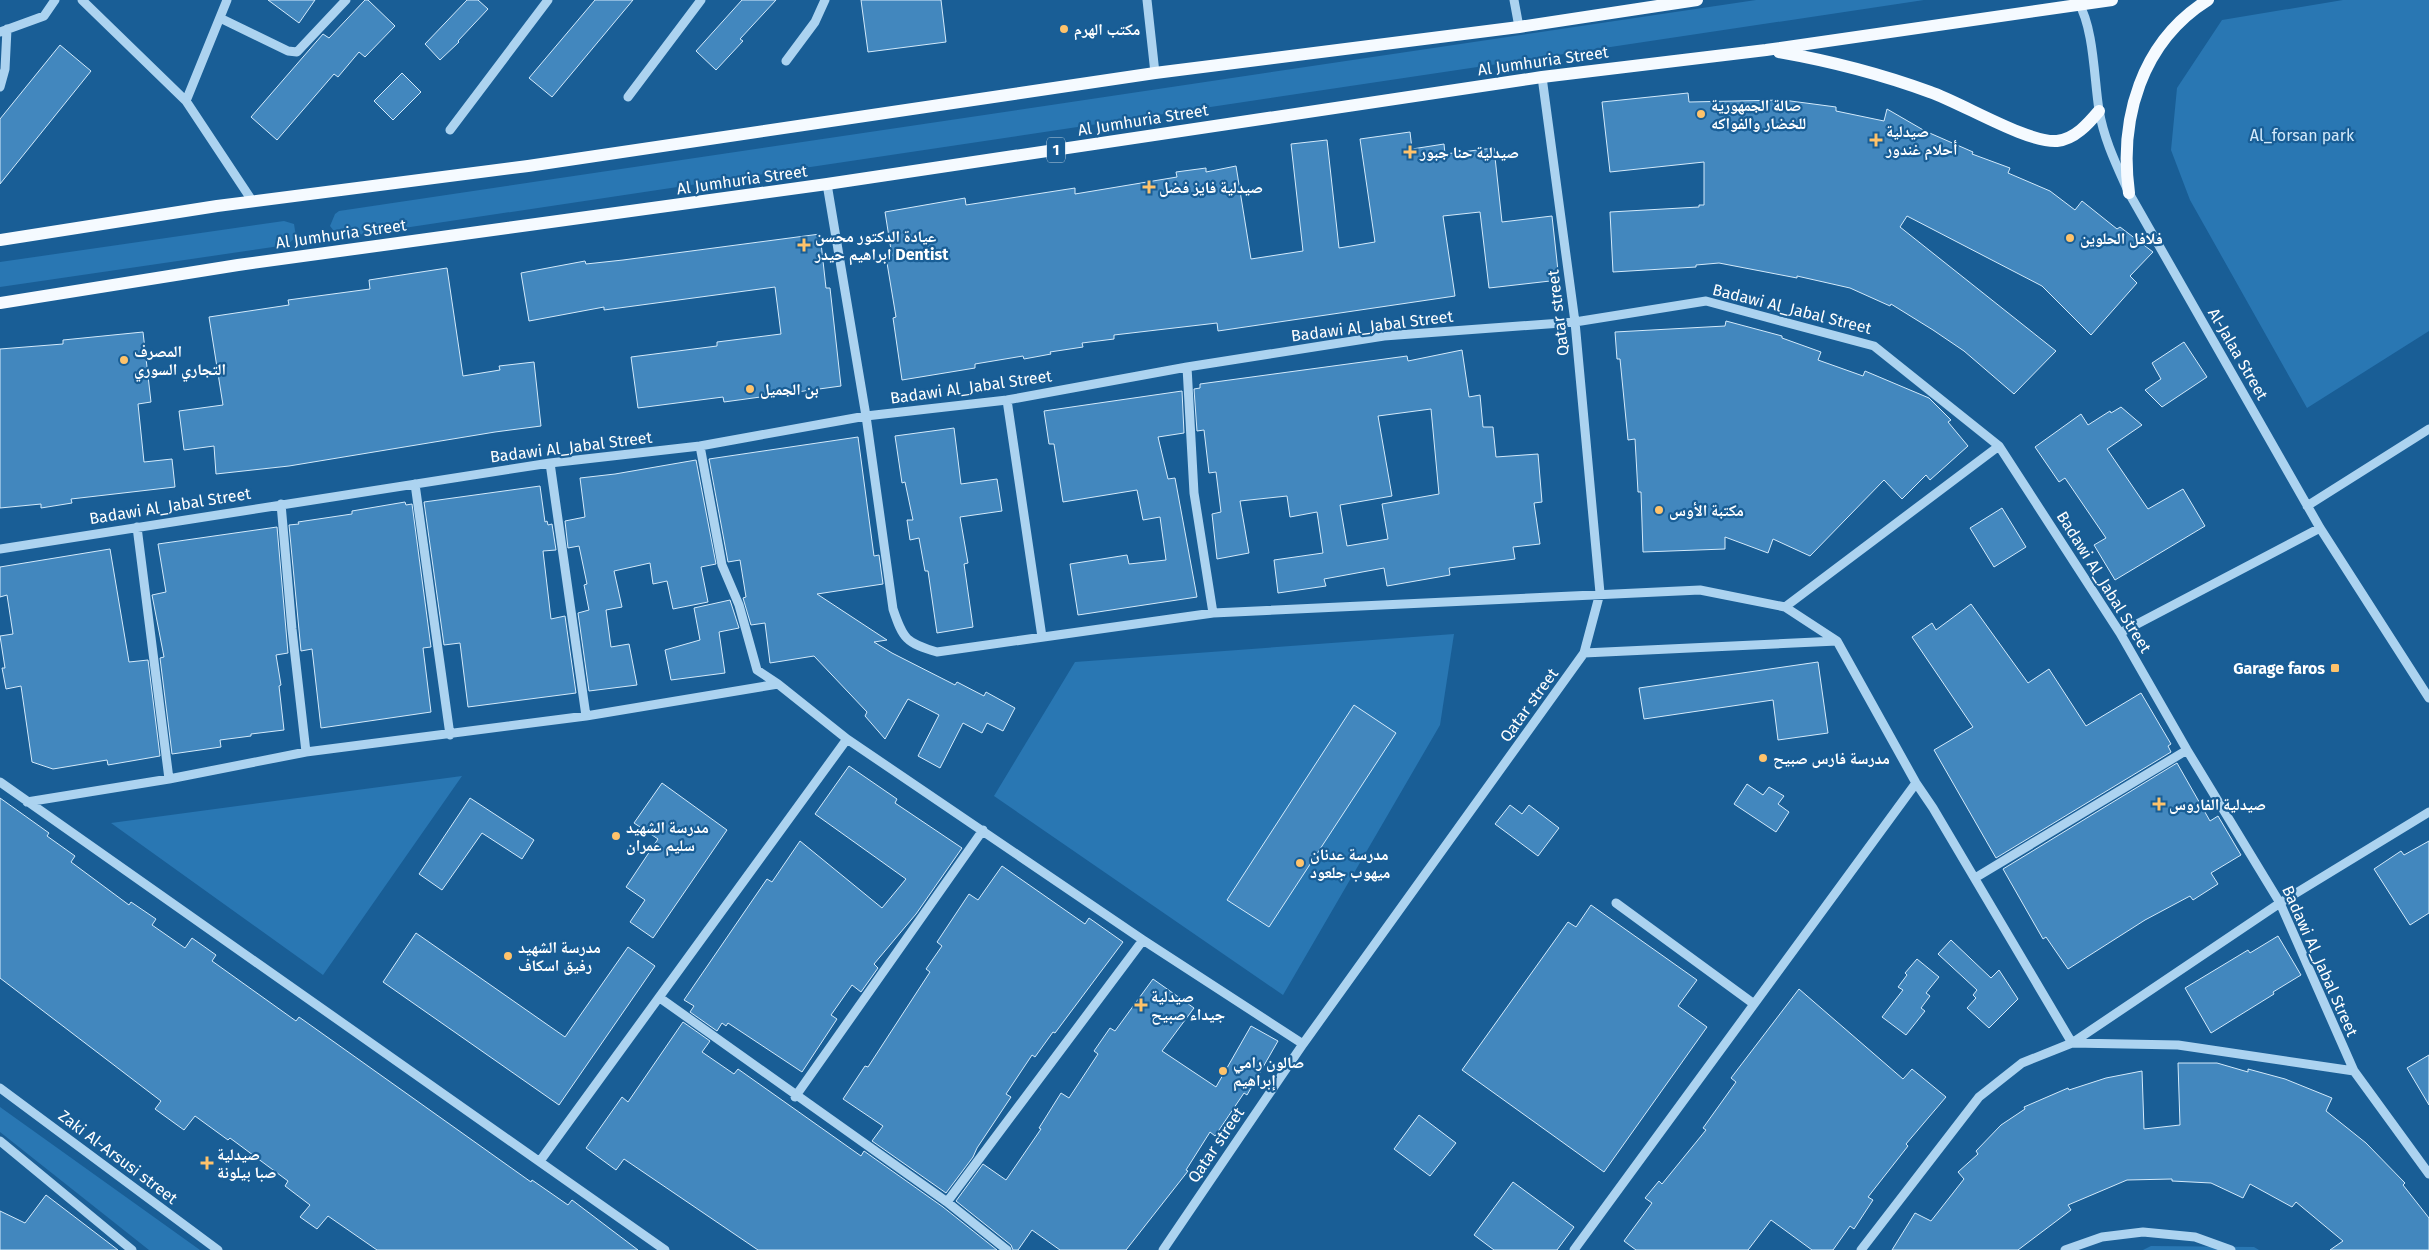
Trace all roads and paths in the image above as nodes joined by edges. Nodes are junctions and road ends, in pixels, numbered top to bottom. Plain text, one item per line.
1 (55, 0) edge
2 (82, 0) edge
3 (227, 0) edge
4 (346, 0) edge
5 (548, 0) edge
6 (701, 0) edge
7 (825, 0) edge
8 (1147, 0) edge
9 (1514, 0) edge
10 (1697, 0) edge
11 (2112, 0) edge
12 (2208, 0) edge
13 (2079, 2) edge
14 (220, 18) junction
15 (1519, 27) junction
16 (3, 31) edge
17 (1766, 50) junction
18 (786, 61) dead end
19 (1156, 73) junction
20 (1542, 76) junction
21 (0, 87) edge
22 (628, 97) dead end
23 (186, 101) junction
24 (2099, 111) junction
25 (450, 130) dead end
26 (827, 184) junction
27 (2129, 193) junction
28 (253, 202) junction
29 (0, 240) edge
30 (0, 303) edge
31 (1575, 322) junction
32 (1187, 367) junction
33 (1007, 400) junction
34 (866, 416) junction
35 (2429, 429) edge
36 (700, 446) junction
37 (1999, 446) junction
38 (550, 463) junction
39 (415, 484) junction
40 (281, 504) junction
41 (2307, 506) junction
42 (137, 527) junction
43 (2320, 528) junction
44 (0, 549) edge
45 (1600, 593) junction
46 (1785, 607) junction
47 (1213, 613) junction
48 (2120, 633) junction
49 (1042, 637) junction
50 (1837, 641) junction
51 (1584, 653) junction
52 (778, 684) junction
53 (2429, 698) edge
54 (586, 716) junction
55 (450, 735) junction
56 (847, 739) junction
57 (2187, 750) junction
58 (306, 752) junction
59 (169, 779) junction
60 (0, 782) edge
61 (1916, 783) junction
62 (27, 802) junction
63 (2429, 812) edge
64 (983, 830) junction
65 (1974, 878) junction
66 (1616, 903) dead end
67 (2280, 903) junction
68 (1143, 940) junction
69 (660, 998) junction
70 (1754, 1004) junction
71 (2072, 1043) junction
72 (1303, 1044) junction
73 (2354, 1071) junction
74 (0, 1088) edge
75 (795, 1097) junction
76 (0, 1141) edge
77 (540, 1162) junction
78 (2429, 1174) edge
79 (947, 1202) junction
80 (1165, 1249) edge
81 (132, 1250) edge
82 (218, 1250) edge
83 (664, 1250) edge
84 (1008, 1250) edge
85 (1574, 1250) edge
86 (1861, 1250) edge
87 (2066, 1250) edge
88 (2231, 1250) edge

1 - 16 street
2 - 23 street
3 - 14 street
4 - 14 street
5 - 25 street
6 - 22 street
7 - 18 street
8 - 19 street
9 - 15 street
10 - 15 main road
11 - 13 main road, Al Jumhuria Street / 1
12 - 27 main road
13 - 17 main road, Al Jumhuria Street / 1
13 - 24 street, Al-Jalaa Street
14 - 23 street
15 - 19 main road
16 - 21 street
17 - 20 main road, Al Jumhuria Street / 1
17 - 24 main road
19 - 28 main road
20 - 26 main road, Al Jumhuria Street / 1
20 - 31 street, Qatar street
23 - 28 street
24 - 27 street, Al-Jalaa Street
26 - 30 main road, Al Jumhuria Street / 1
26 - 34 street
27 - 41 street, Al-Jalaa Street
28 - 29 main road
31 - 32 street, Badawi Al_Jabal Street
31 - 37 street, Badawi Al_Jabal Street
31 - 45 street, Qatar street
32 - 33 street, Badawi Al_Jabal Street
32 - 47 street
33 - 34 street, Badawi Al_Jabal Street
33 - 49 street
34 - 36 street, Badawi Al_Jabal Street
34 - 49 street
35 - 41 street
36 - 38 street, Badawi Al_Jabal Street
36 - 52 street
37 - 46 street
37 - 48 street, Badawi Al_Jabal Street
38 - 39 street, Badawi Al_Jabal Street
38 - 54 street
39 - 40 street, Badawi Al_Jabal Street
39 - 55 street
40 - 42 street, Badawi Al_Jabal Street
40 - 58 street
41 - 43 street, Al-Jalaa Street
42 - 44 street, Badawi Al_Jabal Street
42 - 59 street
43 - 48 street
43 - 53 street, Al-Jalaa Street
45 - 46 street
45 - 47 street
45 - 51 street, Qatar street
46 - 50 street
47 - 49 street
48 - 57 street, Badawi Al_Jabal Street
50 - 51 street
50 - 61 street
51 - 72 street, Qatar street
52 - 54 street
52 - 56 street
54 - 55 street
55 - 58 street
56 - 64 street
56 - 69 street
57 - 65 street
57 - 67 street, Badawi Al_Jabal Street
58 - 59 street
59 - 62 street
60 - 62 street
61 - 65 street
61 - 70 street
62 - 77 street
63 - 67 street
64 - 68 street
64 - 75 street
65 - 71 street
66 - 70 street
67 - 71 street
67 - 73 street, Badawi Al_Jabal Street
68 - 72 street
68 - 79 street
69 - 75 street
69 - 77 street
70 - 85 street
71 - 73 street
71 - 86 street
72 - 80 street, Qatar street
73 - 78 street, Badawi Al_Jabal Street
74 - 82 street, Zaki Al-Arsusi street
75 - 79 street
76 - 81 street
77 - 83 street
79 - 84 street
87 - 88 street

